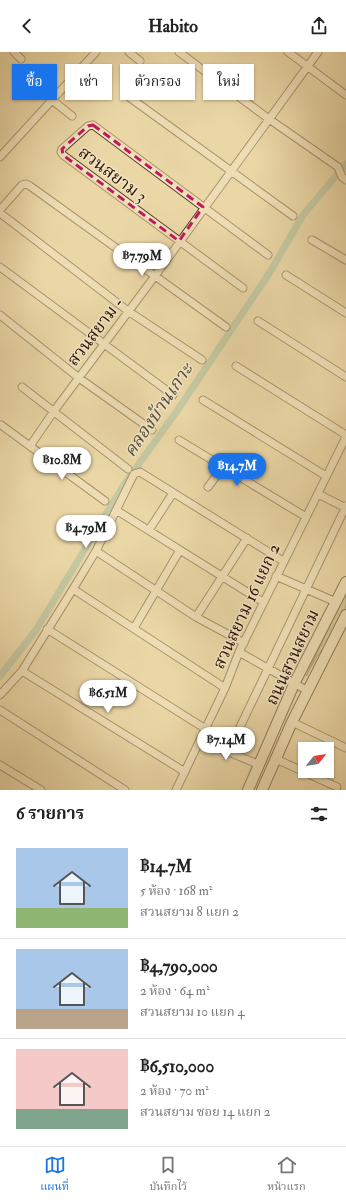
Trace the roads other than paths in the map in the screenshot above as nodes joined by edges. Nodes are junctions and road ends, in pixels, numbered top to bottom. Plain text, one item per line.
1 (14, 52) edge
2 (96, 52) edge
3 (129, 52) edge
4 (179, 52) edge
5 (288, 52) edge
6 (318, 52) edge
7 (21, 59) dead end
8 (140, 61) dead end
9 (85, 64) edge
10 (307, 66) junction
11 (65, 86) edge
12 (57, 95) edge
13 (346, 95) edge
14 (52, 100) joint
15 (133, 100) edge
16 (72, 116) dead end
17 (269, 119) junction
18 (0, 157) edge
19 (341, 167) edge
20 (230, 171) junction
21 (344, 179) edge
22 (203, 207) junction
23 (0, 210) edge
24 (0, 213) edge
25 (293, 216) dead end
26 (312, 240) dead end
27 (179, 241) junction
28 (268, 256) dead end
29 (346, 260) edge
30 (0, 267) edge
31 (286, 275) dead end
32 (155, 276) junction
33 (243, 288) dead end
34 (128, 311) junction
35 (346, 314) edge
36 (0, 315) edge
37 (258, 321) dead end
38 (226, 327) dead end
39 (104, 345) junction
40 (202, 360) dead end
41 (236, 366) dead end
42 (346, 377) edge
43 (79, 378) junction
44 (22, 387) dead end
45 (173, 395) dead end
46 (203, 400) dead end
47 (54, 411) junction
48 (1, 424) dead end
49 (152, 430) dead end
50 (346, 436) edge
51 (179, 440) dead end
52 (30, 446) junction
53 (222, 467) junction
54 (128, 469) dead end
55 (326, 476) junction
56 (208, 487) dead end
57 (173, 492) junction
58 (318, 494) junction
59 (105, 501) dead end
60 (346, 507) edge
61 (116, 510) junction
62 (306, 517) junction
63 (148, 530) junction
64 (247, 538) junction
65 (180, 550) junction
66 (96, 551) junction
67 (283, 560) junction
68 (222, 576) junction
69 (276, 576) junction
70 (346, 582) edge
71 (73, 588) junction
72 (306, 588) junction
73 (157, 591) junction
74 (263, 602) junction
75 (336, 602) junction
76 (346, 615) edge
77 (196, 617) junction
78 (134, 628) junction
79 (47, 629) junction
80 (244, 643) junction
81 (239, 652) junction
82 (267, 668) junction
83 (22, 671) junction
84 (294, 684) junction
85 (225, 688) junction
86 (308, 691) junction
87 (0, 695) edge
88 (0, 710) edge
89 (292, 722) junction
90 (204, 728) junction
91 (200, 740) junction
92 (346, 748) edge
93 (228, 752) junction
94 (276, 759) junction
95 (0, 765) edge
96 (260, 765) junction
97 (185, 772) junction
98 (336, 787) dead end
99 (40, 790) edge
100 (125, 790) edge
101 (176, 790) edge
102 (248, 790) edge
103 (262, 790) edge

1 - 7 street
2 - 9 street
3 - 8 street
4 - 17 street
5 - 10 street
6 - 10 street, สวนสยาม -
10 - 13 street
10 - 17 street, สวนสยาม -
11 - 12 street
14 - 16 street
14 - 18 street
15 - 20 street
17 - 19 street
17 - 20 street, สวนสยาม -
19 - 21 street
20 - 22 street, สวนสยาม -
20 - 25 street
22 - 27 street, สวนสยาม -
22 - 27 street, สวนสยาม 3
22 - 28 street, สวนสยาม 3
23 - 32 street
24 - 34 street
26 - 29 street
27 - 32 street, สวนสยาม -
27 - 33 street, สวนสยาม 3
30 - 39 street
31 - 35 street
32 - 34 street, สวนสยาม -
32 - 38 street
34 - 39 street, สวนสยาม -
34 - 40 street
36 - 43 street
37 - 42 street
39 - 43 street, สวนสยาม -
39 - 45 street
41 - 50 street
43 - 47 street, สวนสยาม -
43 - 49 street
44 - 47 street
46 - 55 street
47 - 52 street, สวนสยาม -
47 - 54 street
48 - 52 street
50 - 55 street, สวนสยาม 16 แยก 2
51 - 53 street
52 - 59 street
53 - 56 street
53 - 62 street
55 - 58 street, สวนสยาม 16 แยก 2
57 - 61 street
57 - 63 street
57 - 64 street
58 - 60 street
58 - 62 street, สวนสยาม 16 แยก 2
60 - 72 street
61 - 63 street
61 - 66 street
62 - 67 street, สวนสยาม 16 แยก 2
63 - 65 street
64 - 67 street
64 - 68 street
65 - 68 street
65 - 73 street
66 - 71 street
66 - 73 street
67 - 69 street, สวนสยาม 16 แยก 2
68 - 74 street
68 - 77 street
69 - 72 street
69 - 74 street, สวนสยาม 16 แยก 2
70 - 75 street, ถนนสวนสยาม
71 - 78 street
71 - 79 street
72 - 75 street
72 - 82 street
73 - 77 street
73 - 78 street
74 - 80 street, สวนสยาม 16 แยก 2
75 - 84 street, ถนนสวนสยาม
76 - 86 street, ถนนสวนสยาม
77 - 80 street
78 - 85 street
79 - 83 street
79 - 90 street
80 - 81 street, สวนสยาม 16 แยก 2
81 - 82 street
81 - 85 street, สวนสยาม 16 แยก 2
82 - 84 street
82 - 93 street
83 - 87 street
83 - 97 street
84 - 86 street
84 - 96 street, ถนนสวนสยาม
85 - 90 street, สวนสยาม 16 แยก 2
86 - 89 street, ถนนสวนสยาม
88 - 100 street
89 - 92 street
89 - 94 street, ถนนสวนสยาม
90 - 91 street, สวนสยาม 16 แยก 2
91 - 93 street
91 - 97 street, สวนสยาม 16 แยก 2
93 - 96 street
94 - 98 street
94 - 103 street, ถนนสวนสยาม
95 - 99 street
96 - 102 street, ถนนสวนสยาม
97 - 101 street, สวนสยาม 16 แยก 2

